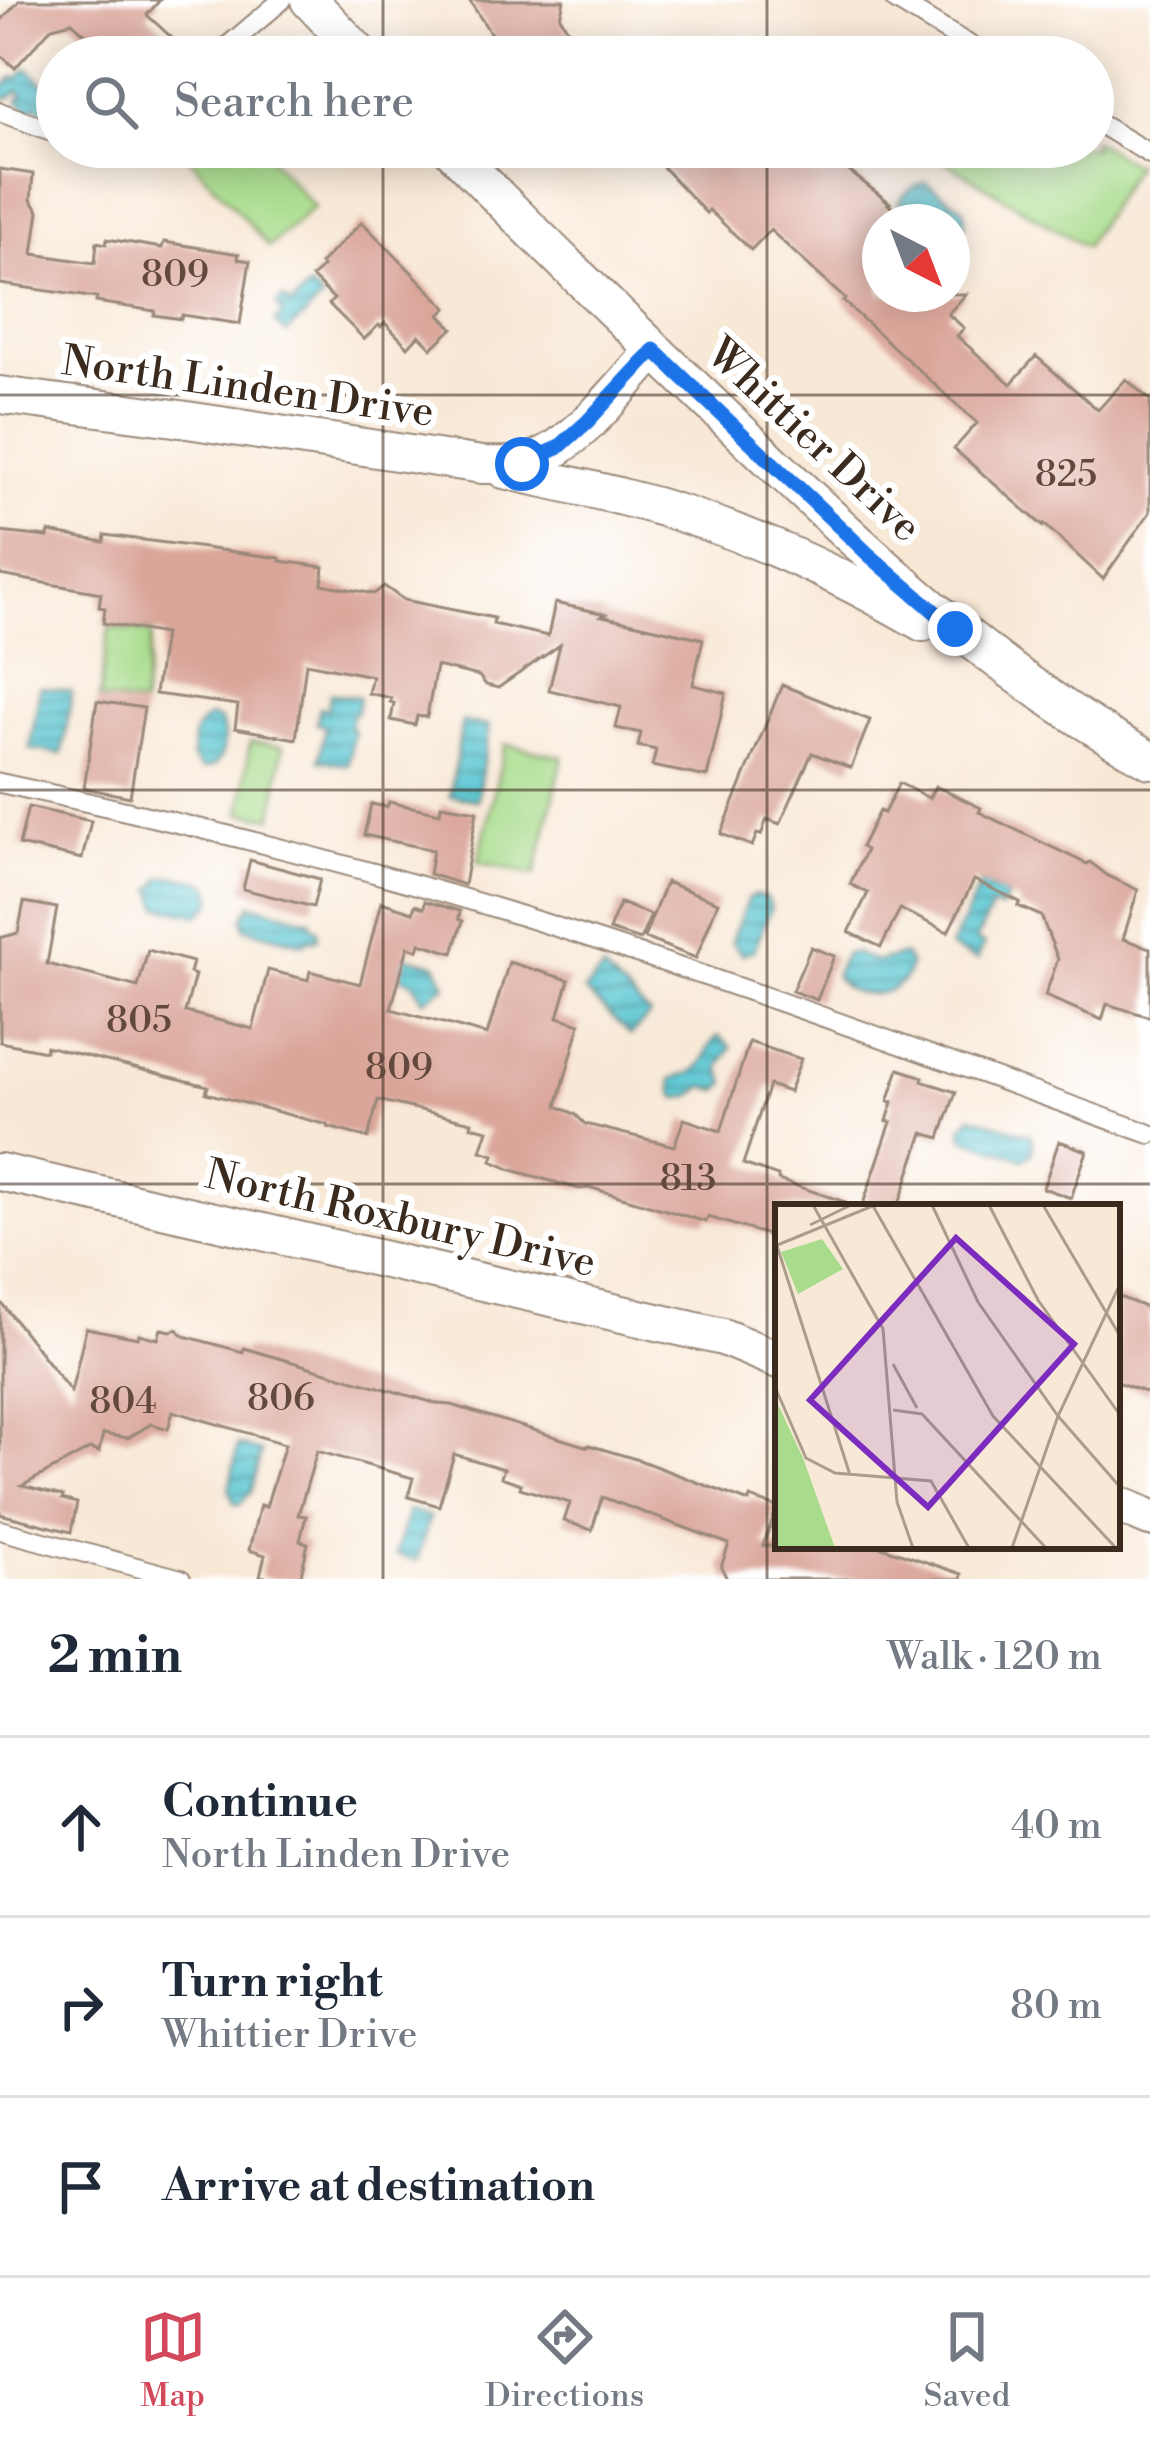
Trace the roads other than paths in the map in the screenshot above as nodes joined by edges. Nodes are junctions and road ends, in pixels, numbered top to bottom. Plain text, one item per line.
1 (282, 0) edge
2 (309, 0) edge
3 (895, 0) edge
4 (240, 36) edge
5 (343, 36) edge
6 (954, 36) edge
7 (0, 112) edge
8 (36, 125) edge
9 (1114, 133) edge
10 (1150, 154) edge
11 (470, 168) edge
12 (654, 350) junction
13 (0, 395) edge
14 (482, 466) junction
15 (1031, 688) junction
16 (1150, 760) edge
17 (0, 783) edge
18 (1150, 1135) edge
19 (0, 1172) edge
20 (775, 1359) edge
21 (1120, 1505) edge
22 (1150, 1518) edge
23 (0, 1530) edge
24 (181, 1579) edge

1 - 4 lane
2 - 5 street
3 - 6 lane
7 - 8 lane
9 - 10 lane
11 - 12 street, Whittier Drive
12 - 14 street, North Linden Drive
12 - 15 street, Whittier Drive
13 - 14 street, North Linden Drive
14 - 15 street, North Linden Drive
15 - 16 street, Whittier Drive
17 - 18 lane
19 - 20 street, North Roxbury Drive
21 - 22 street
23 - 24 lane

